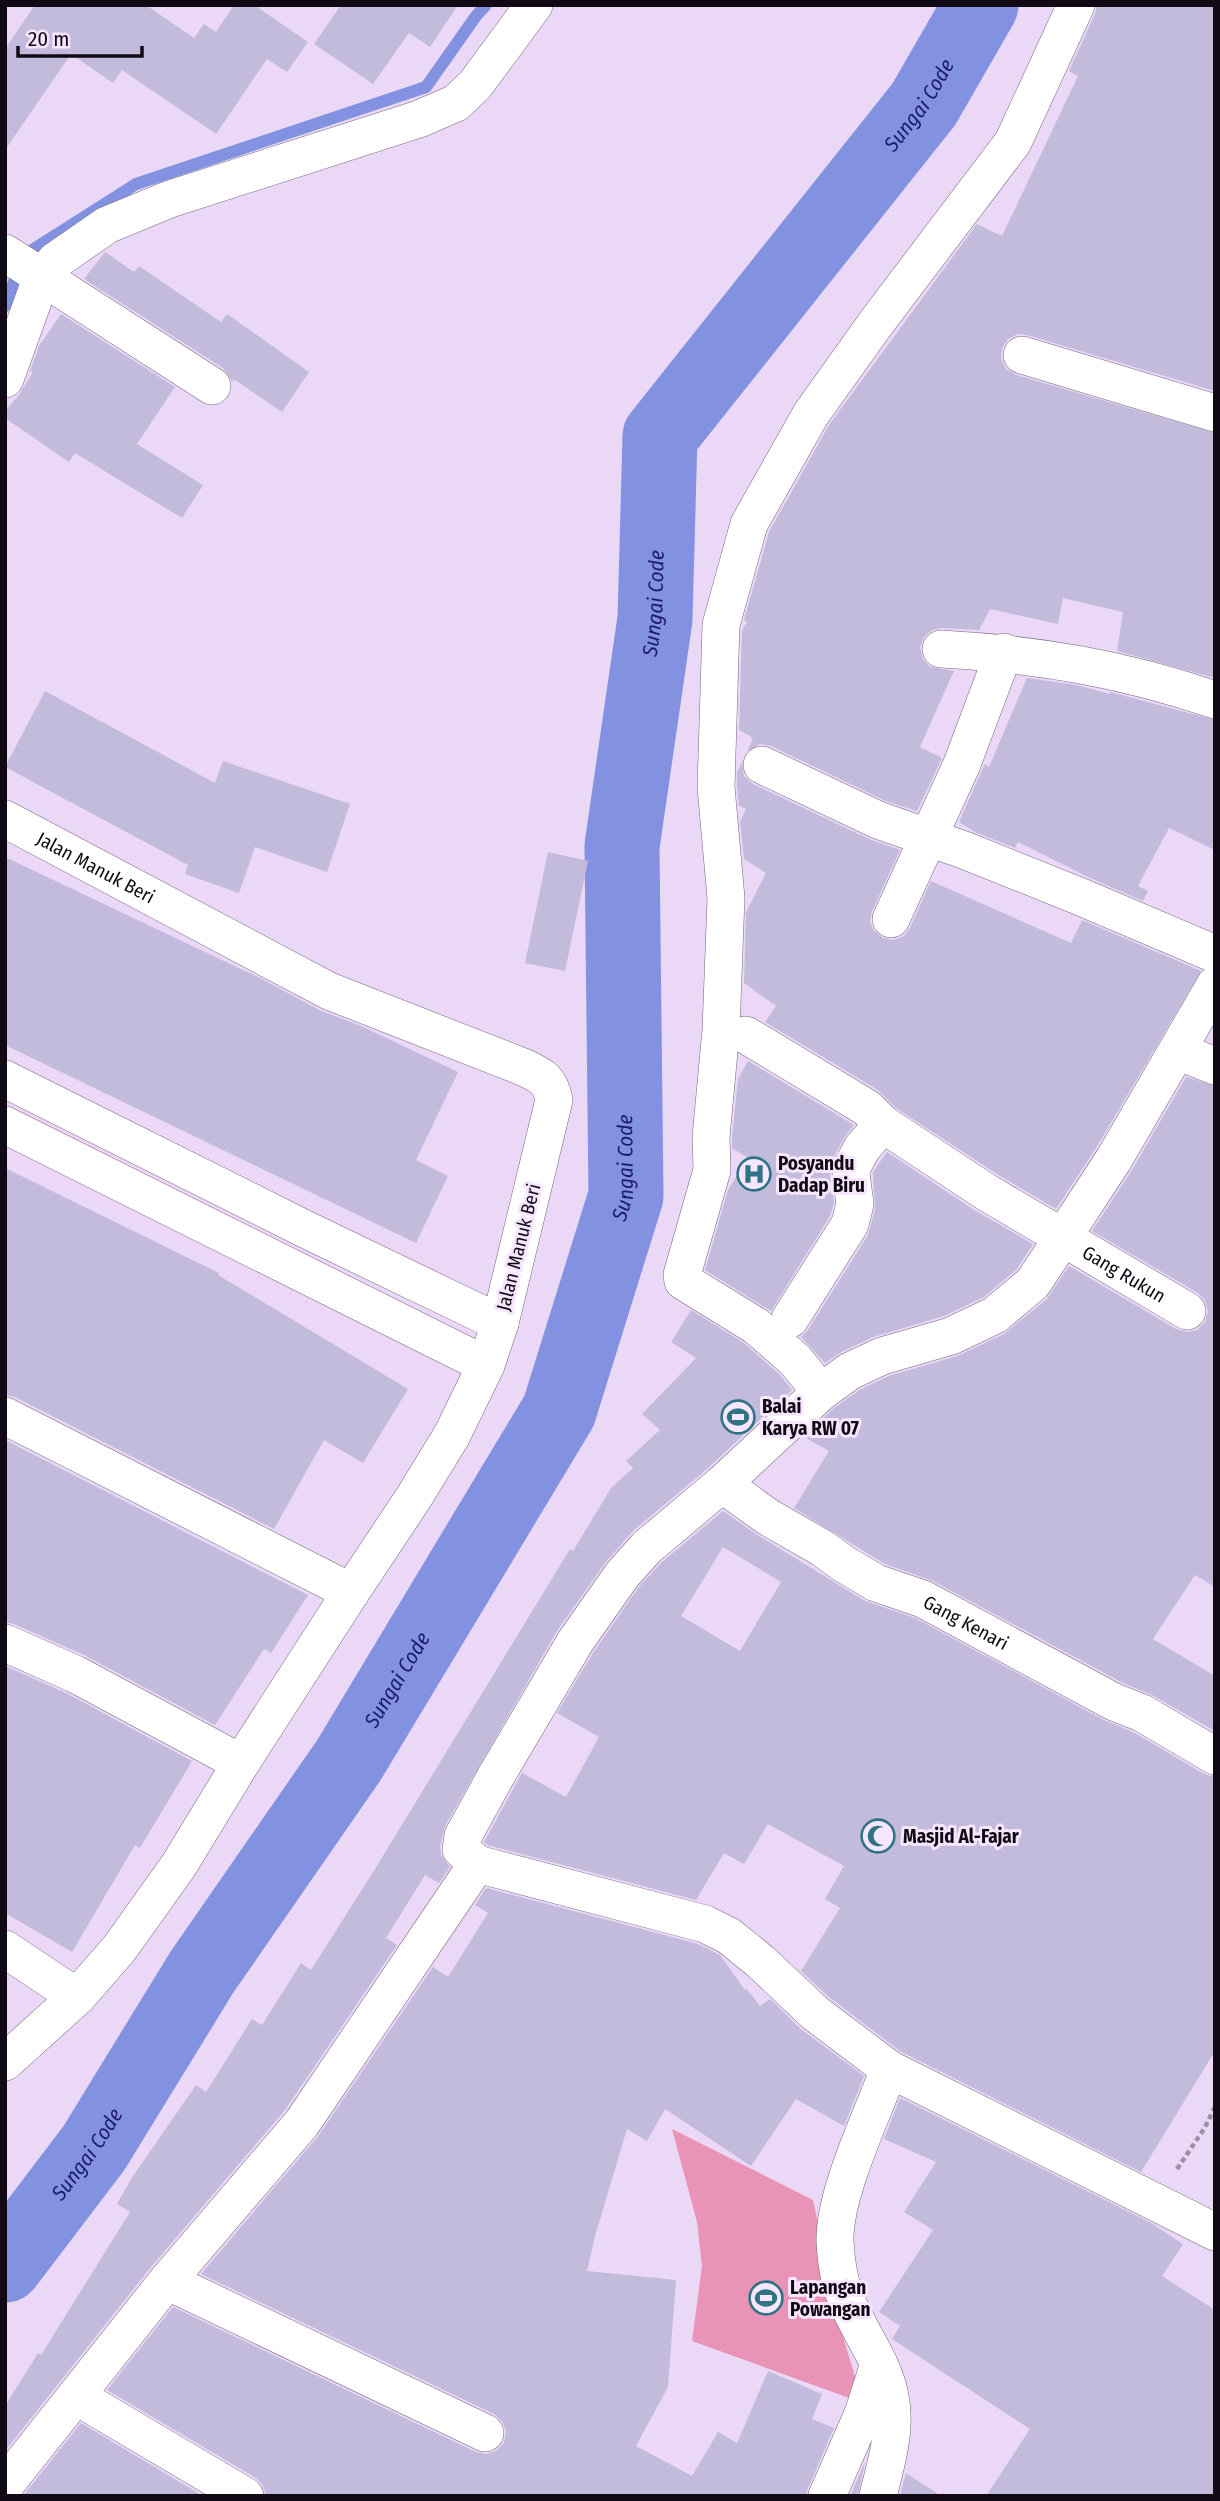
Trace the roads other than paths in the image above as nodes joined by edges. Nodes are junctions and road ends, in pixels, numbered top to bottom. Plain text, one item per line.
1 (534, 5) edge
2 (1076, 5) edge
3 (5, 253) edge
4 (42, 276) junction
5 (1022, 355) dead end
6 (5, 379) edge
7 (212, 386) dead end
8 (1215, 413) edge
9 (942, 649) dead end
10 (1004, 652) junction
11 (1215, 700) edge
12 (762, 765) dead end
13 (5, 819) edge
14 (928, 839) junction
15 (891, 919) dead end
16 (1215, 954) edge
17 (1215, 985) edge
18 (746, 1035) dead end
19 (1177, 1051) junction
20 (1215, 1066) edge
21 (5, 1079) edge
22 (883, 1124) junction
23 (5, 1125) edge
24 (101, 1127) junction
25 (81, 1164) junction
26 (307, 1230) junction
27 (1063, 1237) junction
28 (290, 1267) junction
29 (1187, 1311) dead end
30 (790, 1319) dead end
31 (500, 1323) junction
32 (486, 1365) junction
33 (821, 1392) junction
34 (5, 1416) edge
35 (722, 1484) junction
36 (351, 1592) junction
37 (5, 1643) edge
38 (1215, 1756) edge
39 (240, 1763) junction
40 (477, 1864) junction
41 (5, 1949) edge
42 (76, 1997) junction
43 (5, 2062) edge
44 (889, 2069) junction
45 (1215, 2232) edge
46 (167, 2281) junction
47 (879, 2364) junction
48 (76, 2396) junction
49 (485, 2433) dead end
50 (5, 2485) edge
51 (245, 2496) edge
52 (827, 2496) edge
53 (878, 2496) edge

1 - 4 street
2 - 33 street
3 - 4 street
4 - 6 street
4 - 7 street
5 - 8 street
9 - 10 street
10 - 11 street
10 - 14 street
12 - 14 street
13 - 31 street, Jalan Manuk Beri
14 - 15 street
14 - 16 street
17 - 19 street
18 - 22 street, Gang Rukun
19 - 20 street
19 - 27 street
21 - 24 street
22 - 27 street, Gang Rukun
22 - 30 street
23 - 25 street
24 - 25 street
24 - 26 street
25 - 28 street
26 - 28 street
26 - 31 street
27 - 29 street, Gang Rukun
27 - 33 street
28 - 32 street
31 - 32 street, Jalan Manuk Beri
32 - 36 street, Jalan Manuk Beri
33 - 35 street
34 - 36 street
35 - 38 street, Gang Kenari
35 - 40 street
36 - 39 street, Jalan Manuk Beri
37 - 39 street
39 - 42 street, Jalan Manuk Beri
40 - 44 street
40 - 46 street
41 - 42 street
42 - 43 street, Jalan Manuk Beri
44 - 45 street
44 - 47 street
46 - 48 street
46 - 49 street
47 - 52 street
47 - 53 street
48 - 50 street
48 - 51 street

